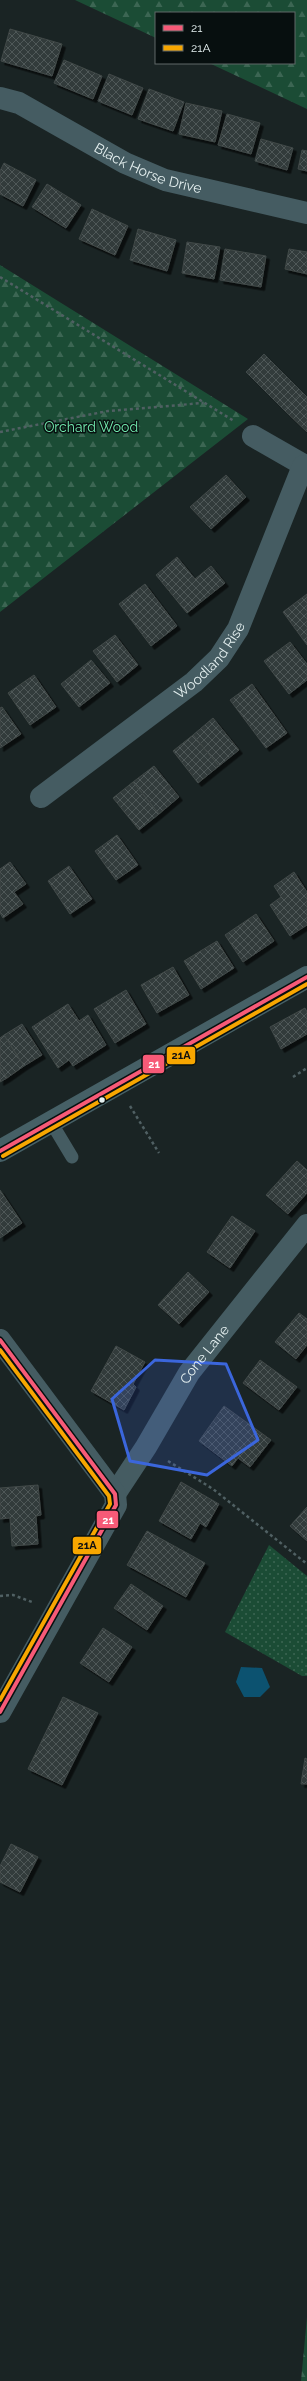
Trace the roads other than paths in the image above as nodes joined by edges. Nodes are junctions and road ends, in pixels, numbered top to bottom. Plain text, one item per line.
1 (0, 98) edge
2 (307, 213) edge
3 (253, 436) road end
4 (305, 466) edge
5 (41, 797) dead end
6 (307, 977) edge
7 (51, 1122) junction
8 (0, 1151) edge
9 (72, 1158) dead end
10 (307, 1225) edge
11 (0, 1340) edge
12 (115, 1494) junction
13 (0, 1712) edge

1 - 2 street, Black Horse Drive
3 - 4 street
4 - 5 street, Woodland Rise
6 - 7 main road
7 - 8 main road
7 - 9 lane
10 - 12 street, Cone Lane
11 - 12 street
12 - 13 street, Cone Lane

